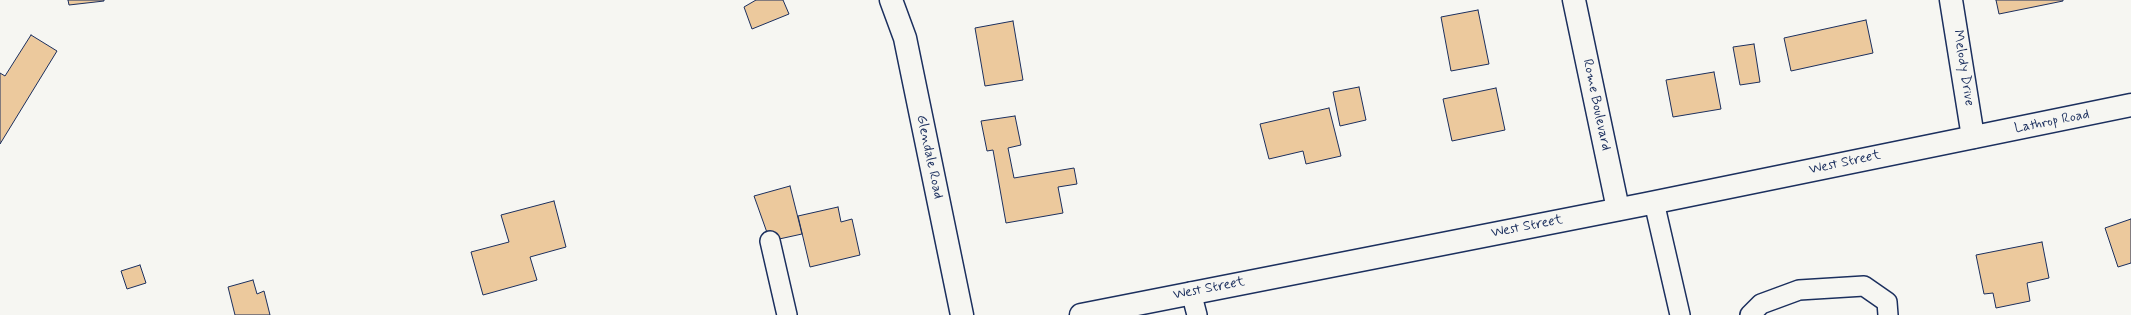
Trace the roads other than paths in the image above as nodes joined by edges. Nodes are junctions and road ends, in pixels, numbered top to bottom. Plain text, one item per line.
1 (891, 0) edge
2 (1574, 0) edge
3 (1951, 0) edge
4 (2131, 105) edge
5 (1973, 137) junction
6 (1654, 202) junction
7 (1618, 209) junction
8 (770, 241) dead end
9 (1192, 292) junction
10 (787, 315) edge
11 (962, 315) edge
12 (1081, 315) edge
13 (1197, 315) edge
14 (1680, 315) edge
15 (1750, 315) edge
16 (1888, 315) edge

1 - 11 main road, Glendale Road
2 - 7 main road, Rome Boulevard
3 - 5 main road, Melody Drive
4 - 5 main road, Lathrop Road
5 - 6 main road, West Street
6 - 7 main road, West Street
6 - 14 lane
7 - 9 main road, West Street
8 - 10 lane
9 - 12 main road, West Street
9 - 13 lane
15 - 16 lane

